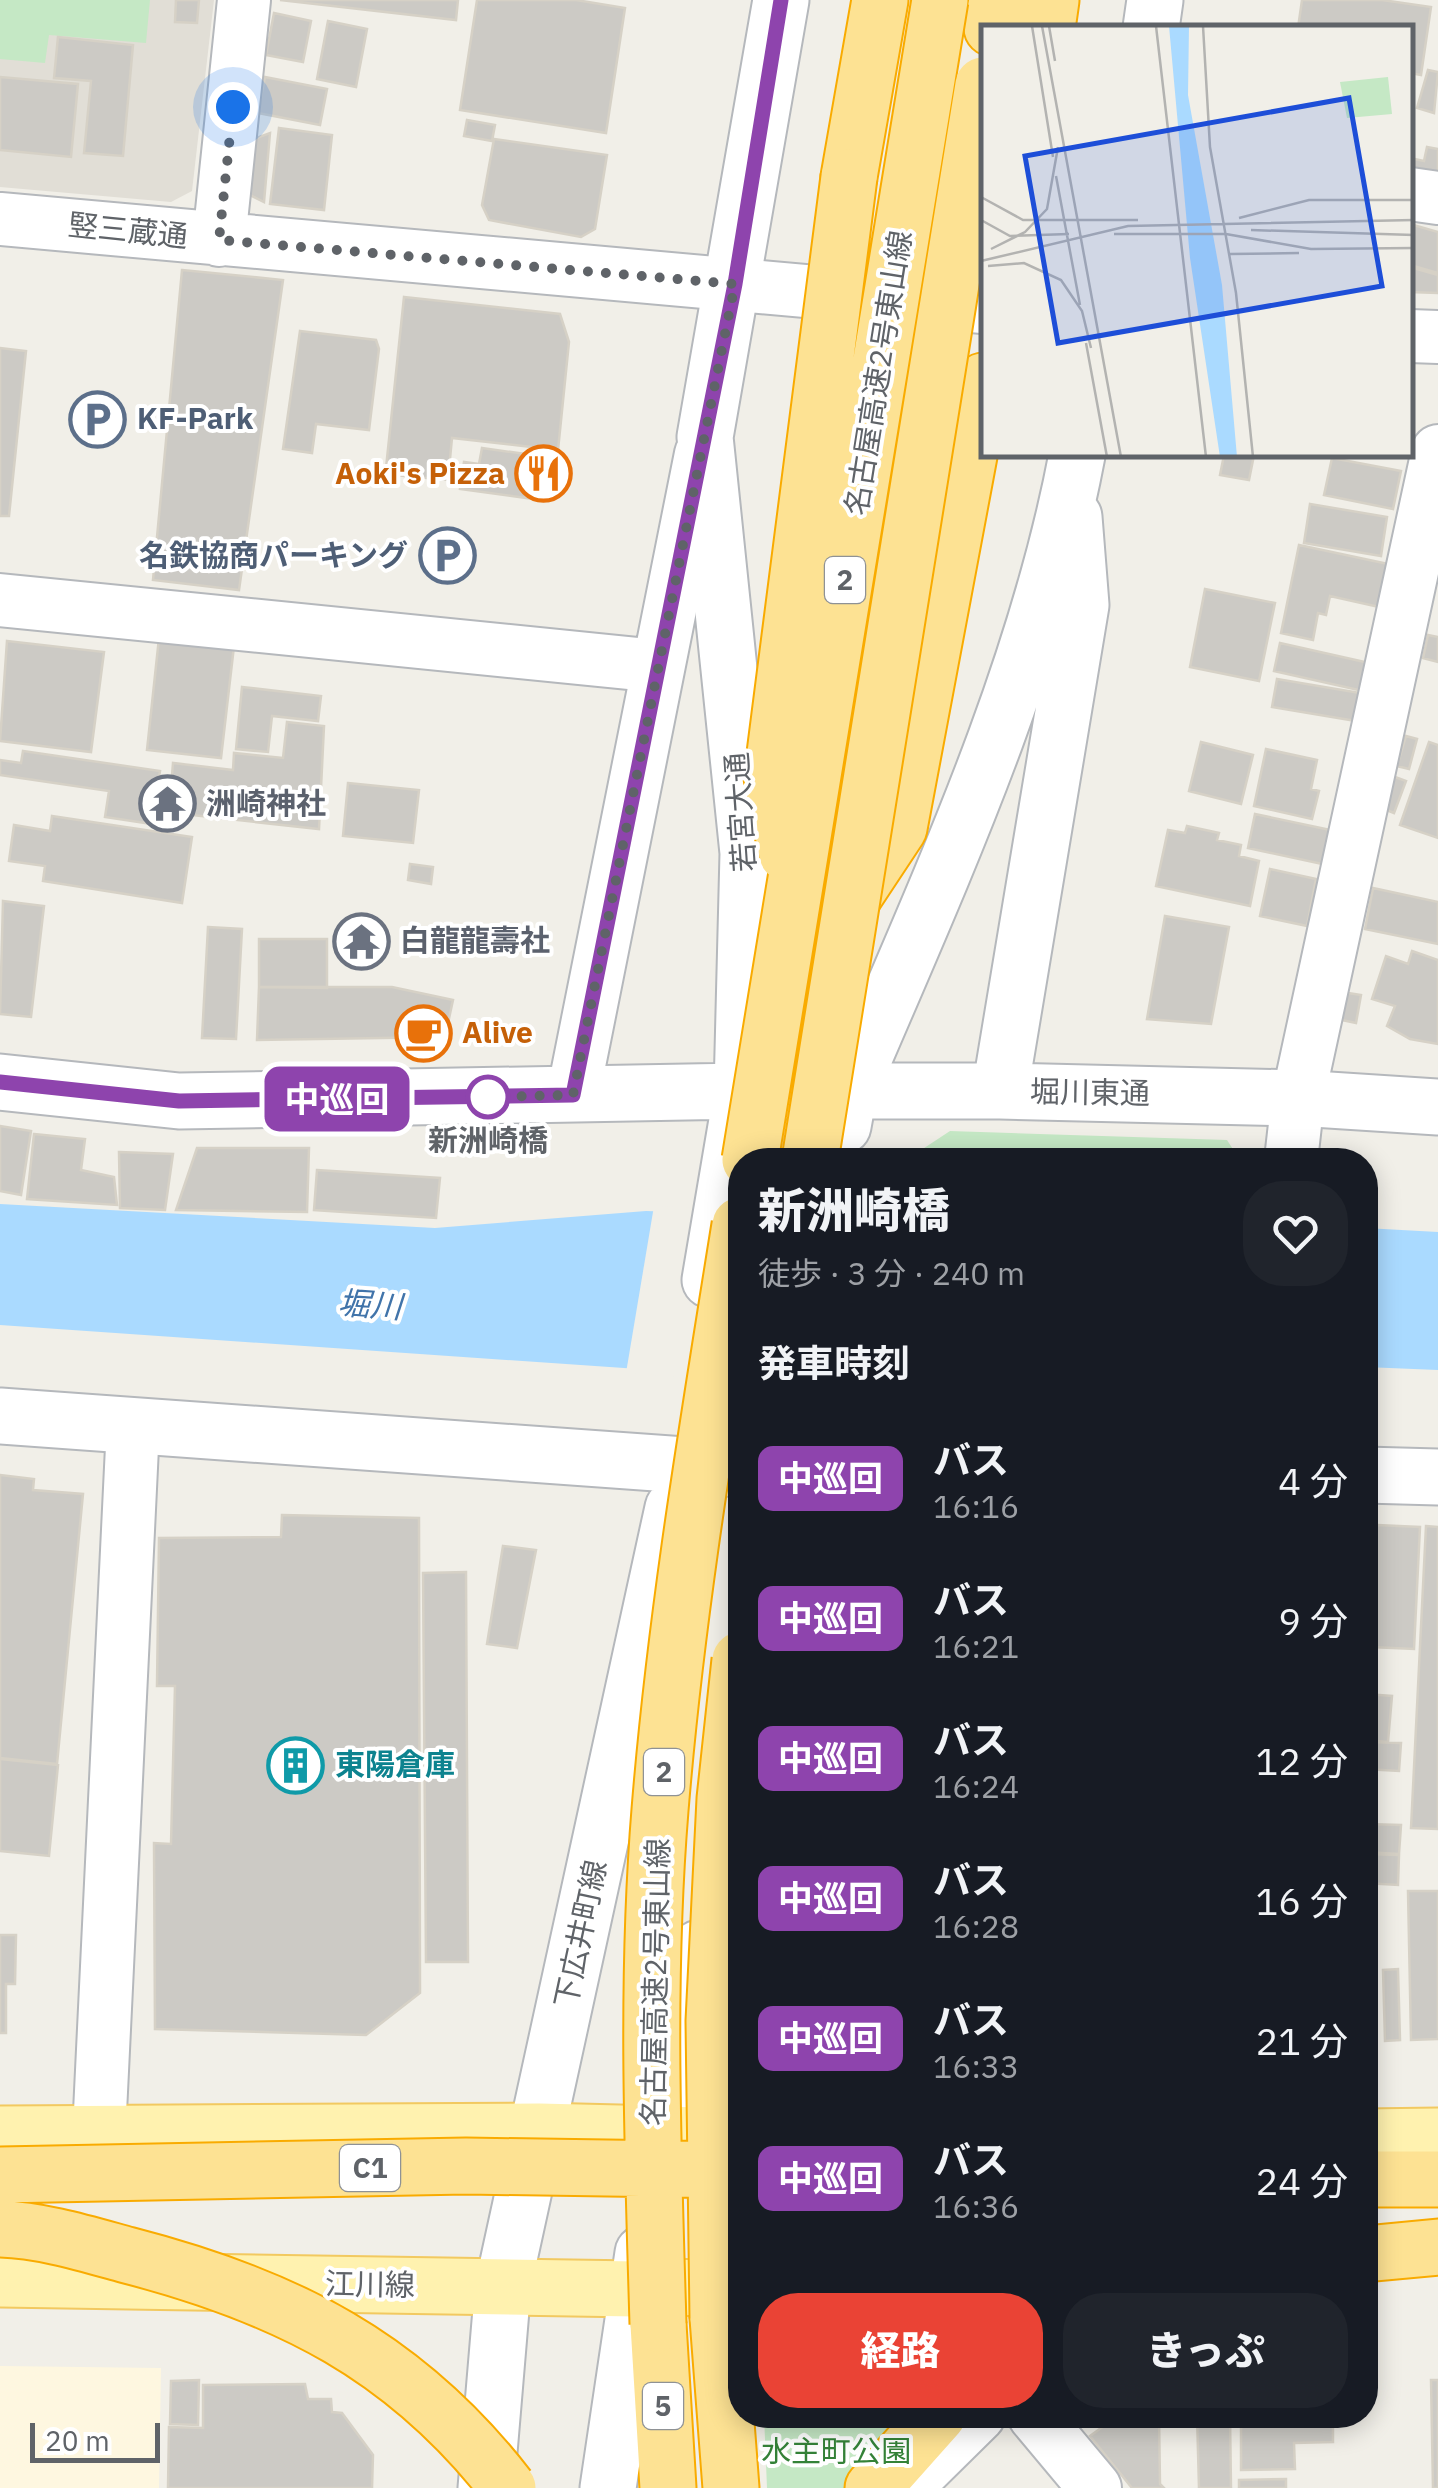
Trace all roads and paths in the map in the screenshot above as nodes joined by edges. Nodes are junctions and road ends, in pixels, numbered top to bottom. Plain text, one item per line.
1 (244, 0) edge
2 (781, 0) edge
3 (880, 0) edge
4 (940, 0) edge
5 (997, 0) edge
6 (1052, 0) edge
7 (1155, 0) edge
8 (993, 25) edge
9 (1048, 25) edge
10 (1151, 25) edge
11 (981, 97) edge
12 (1413, 194) edge
13 (1438, 198) edge
14 (0, 219) edge
15 (219, 240) junction
16 (735, 284) junction
17 (981, 307) edge
18 (1413, 336) edge
19 (1438, 338) edge
20 (981, 392) edge
21 (705, 437) junction
22 (1438, 451) edge
23 (1074, 470) edge
24 (0, 600) edge
25 (658, 666) junction
26 (794, 892) junction
27 (850, 902) junction
28 (0, 1082) edge
29 (742, 1090) junction
30 (849, 1092) junction
31 (1000, 1092) junction
32 (573, 1095) junction
33 (1438, 1107) edge
34 (1294, 1136) edge
35 (740, 1148) edge
36 (747, 1148) edge
37 (812, 1148) edge
38 (838, 1148) edge
39 (728, 1238) edge
40 (728, 1268) edge
41 (0, 1416) edge
42 (133, 1426) junction
43 (682, 1466) junction
44 (728, 1468) edge
45 (1378, 1476) edge
46 (1438, 1478) edge
47 (728, 1778) edge
48 (728, 1779) edge
49 (539, 2131) junction
50 (99, 2133) junction
51 (0, 2134) edge
52 (667, 2136) junction
53 (728, 2136) edge
54 (1438, 2136) edge
55 (1378, 2137) edge
56 (728, 2170) edge
57 (0, 2175) edge
58 (1378, 2179) edge
59 (1438, 2179) edge
60 (0, 2229) edge
61 (1438, 2247) edge
62 (1378, 2253) edge
63 (1378, 2274) edge
64 (1438, 2275) edge
65 (0, 2279) edge
66 (728, 2283) edge
67 (503, 2286) junction
68 (728, 2302) edge
69 (647, 2306) junction
70 (730, 2428) edge
71 (926, 2428) edge
72 (966, 2428) edge
73 (1045, 2428) edge
74 (486, 2488) edge
75 (508, 2488) edge
76 (608, 2488) edge
77 (668, 2488) edge
78 (731, 2488) edge
79 (873, 2488) edge
80 (905, 2488) edge
81 (1096, 2488) edge

1 - 15 street
2 - 16 street, 若宮大通
3 - 26 highway, bridge
4 - 26 highway, 名古屋高速2号東山線 / 2, bridge
5 - 8 highway
6 - 9 highway
7 - 10 street
11 - 27 highway, 名古屋高速2号東山線 / 2, bridge
12 - 13 street
14 - 15 street, 竪三蔵通
15 - 16 street, 竪三蔵通
16 - 17 street, 竪三蔵通
16 - 21 street, 若宮大通
18 - 19 street
20 - 27 highway
21 - 25 street, 若宮大通
21 - 29 street, 若宮大通
22 - 34 street
23 - 30 street
23 - 31 street
24 - 25 street
25 - 32 street, 若宮大通
26 - 36 highway, 名古屋高速2号東山線 / 2, bridge
27 - 37 highway, 名古屋高速2号東山線 / 2, bridge
28 - 32 street, 堀川東通
29 - 30 street, 堀川東通
29 - 32 street, 堀川東通
29 - 35 street, 若宮大通
30 - 31 street, 堀川東通
30 - 38 street
31 - 34 street, 堀川東通
33 - 34 street, 堀川東通
39 - 43 street, 下広井町線
40 - 69 highway, 名古屋高速2号東山線 / 2, bridge
41 - 42 street
42 - 43 street
42 - 50 street
43 - 44 street
43 - 49 street, 下広井町線
45 - 46 street
47 - 52 street
48 - 66 highway, 名古屋高速2号東山線 / 2, bridge
49 - 50 main road
49 - 52 main road
49 - 67 street, 下広井町線
50 - 51 main road
52 - 53 main road
52 - 69 street
54 - 55 main road
56 - 57 highway, C1, bridge
58 - 59 highway
60 - 75 highway, bridge
61 - 62 highway
63 - 64 main road
65 - 67 main road, 江川線
67 - 69 main road, 江川線
67 - 74 street, 下広井町線
68 - 69 main road, 江川線
69 - 76 street
69 - 77 highway, 5
70 - 78 highway, 5
71 - 79 highway
72 - 80 street
73 - 81 street

